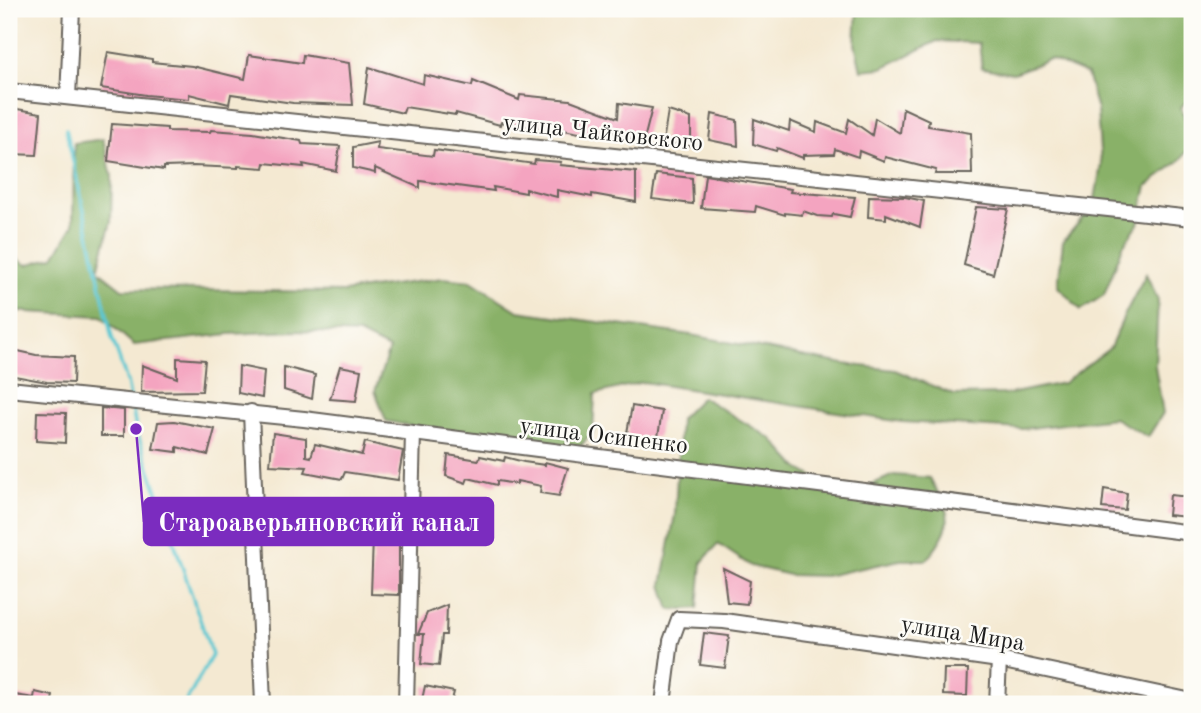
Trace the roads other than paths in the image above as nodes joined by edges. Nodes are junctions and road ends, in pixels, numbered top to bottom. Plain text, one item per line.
1 (72, 9) edge
2 (9, 91) edge
3 (68, 97) junction
4 (1192, 218) edge
5 (9, 389) edge
6 (251, 412) junction
7 (413, 433) junction
8 (1192, 533) edge
9 (999, 660) junction
10 (1192, 701) edge
11 (263, 704) edge
12 (406, 704) edge
13 (663, 704) edge
14 (997, 704) edge

1 - 3 street
2 - 3 street, улица Чайковского
3 - 4 street, улица Чайковского
5 - 6 street, улица Осипенко
6 - 7 street, улица Осипенко
6 - 11 street
7 - 8 street, улица Осипенко
7 - 12 street
9 - 10 street, улица Мира
9 - 13 street, улица Мира
9 - 14 street

